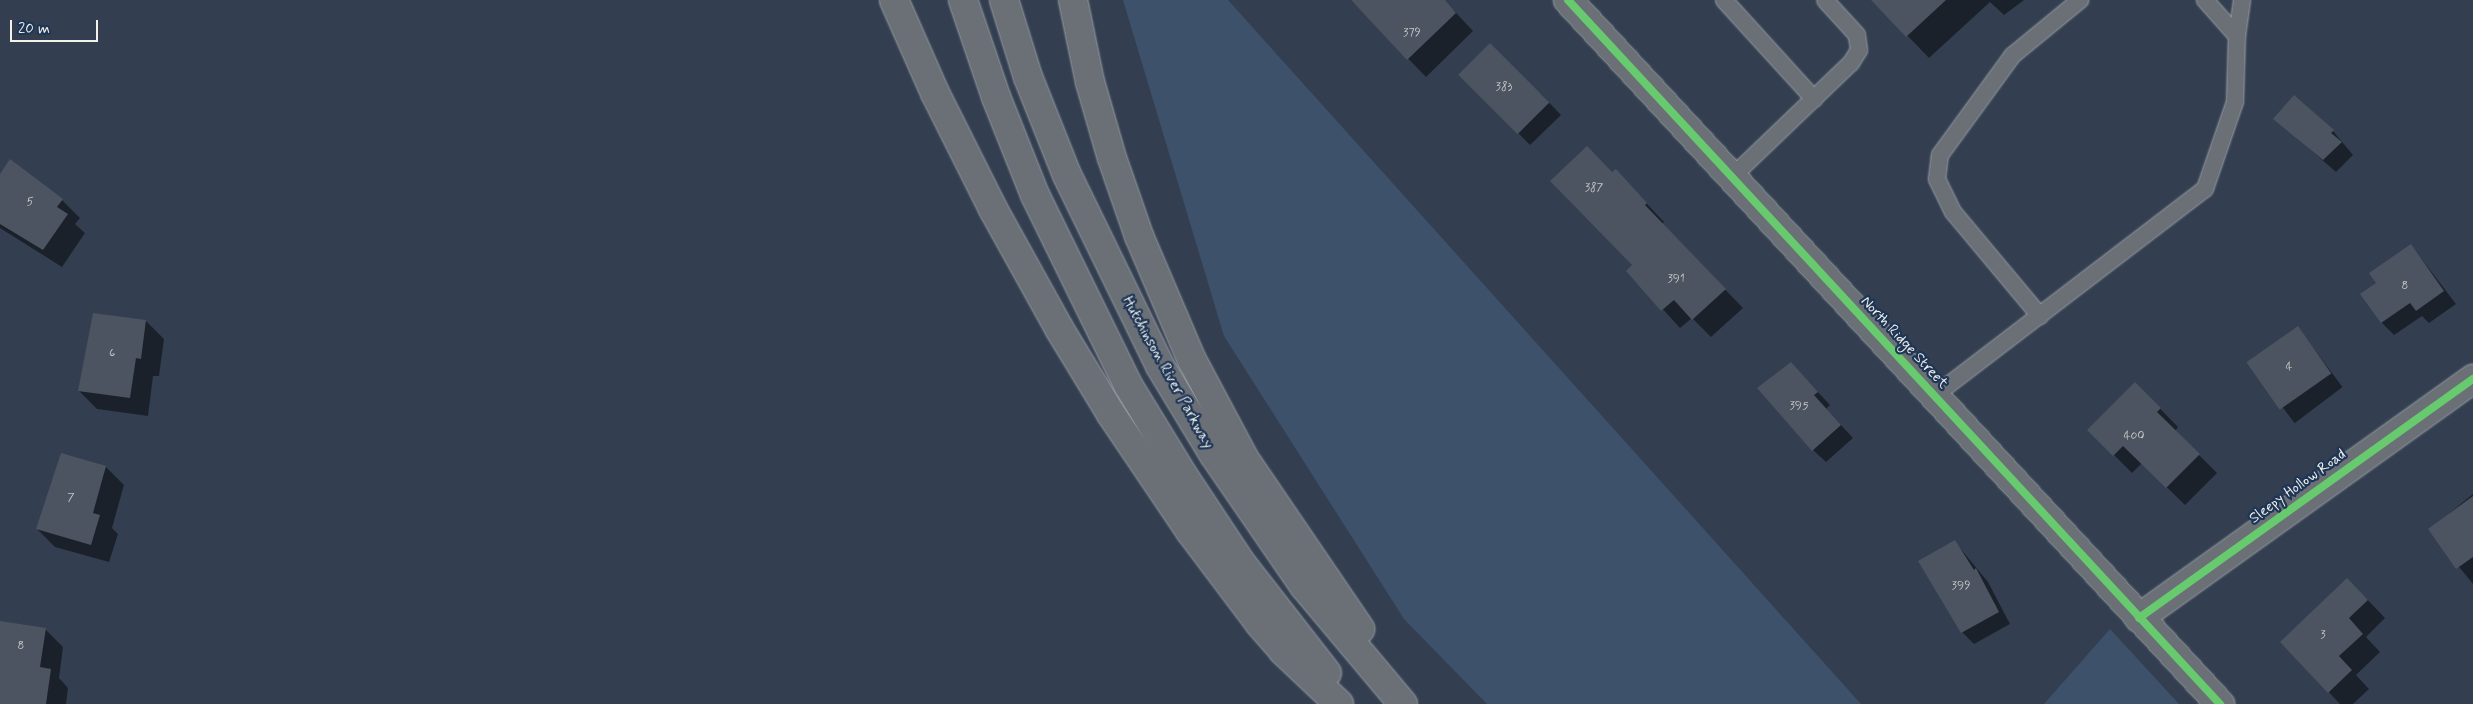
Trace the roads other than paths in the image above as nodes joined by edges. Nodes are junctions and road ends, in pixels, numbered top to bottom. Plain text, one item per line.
1 (894, 0) edge
2 (963, 0) edge
3 (1004, 0) edge
4 (1073, 0) edge
5 (1724, 0) edge
6 (1825, 0) edge
7 (2080, 0) edge
8 (2205, 0) edge
9 (2242, 0) edge
10 (1574, 2) edge
11 (2237, 36) junction
12 (1814, 99) junction
13 (1732, 177) junction
14 (2040, 316) junction
15 (2473, 379) edge
16 (1934, 396) junction
17 (2139, 618) junction
18 (1339, 704) edge
19 (1354, 704) edge
20 (1403, 704) edge
21 (1413, 704) edge
22 (2220, 704) edge

1 - 18 main road
2 - 19 main road
3 - 20 main road, Hutchinson River Parkway
4 - 21 main road
5 - 12 lane
6 - 12 lane
7 - 14 lane
8 - 11 lane
9 - 11 lane
10 - 13 main road, North Ridge Street
11 - 14 lane
12 - 13 lane
13 - 16 main road, North Ridge Street
14 - 16 lane
15 - 17 main road, Sleepy Hollow Road
16 - 17 main road, North Ridge Street
17 - 22 main road, North Ridge Street

